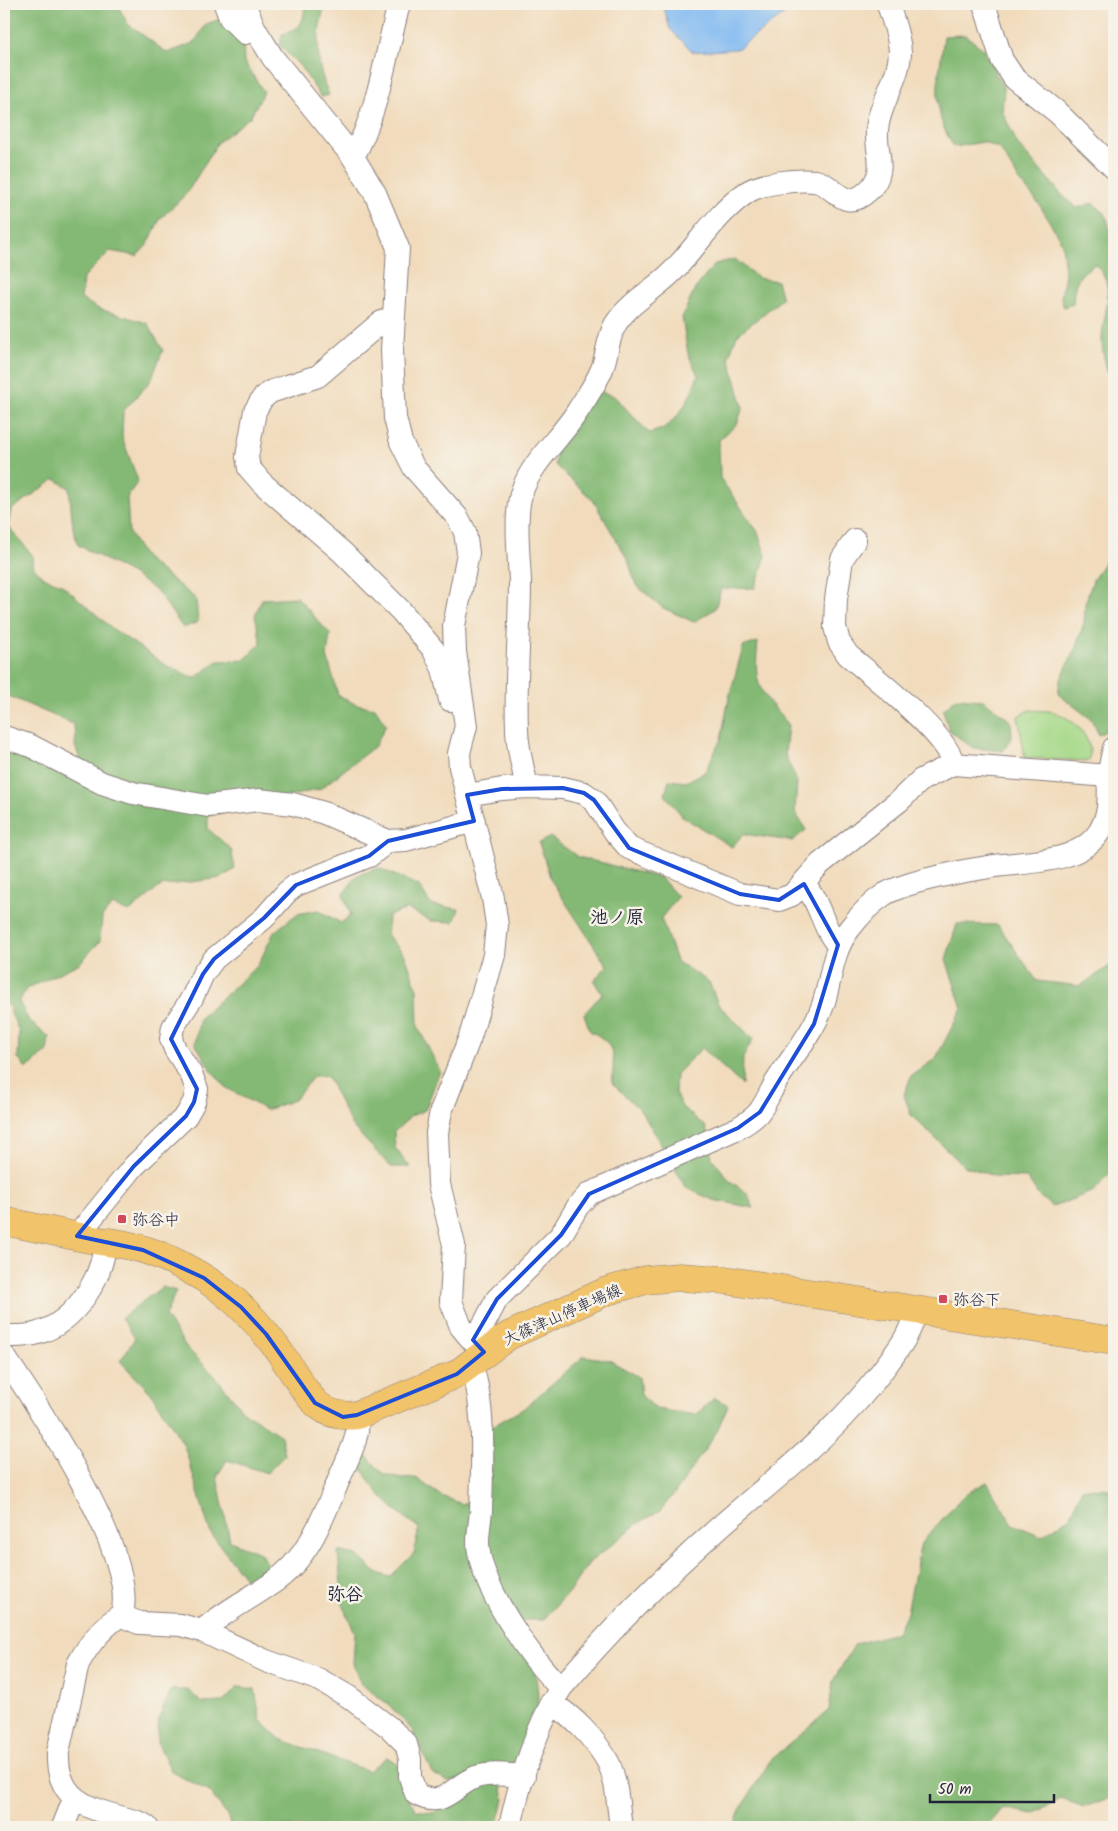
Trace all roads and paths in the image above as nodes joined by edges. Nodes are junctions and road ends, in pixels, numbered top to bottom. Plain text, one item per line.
1 (225, 4) edge
2 (244, 4) edge
3 (399, 4) edge
4 (888, 4) edge
5 (984, 4) edge
6 (255, 29) junction
7 (353, 157) junction
8 (1114, 168) edge
9 (394, 316) junction
10 (855, 540) dead end
11 (4, 737) edge
12 (1114, 748) edge
13 (459, 753) junction
14 (953, 764) junction
15 (1112, 786) edge
16 (526, 787) junction
17 (467, 795) junction
18 (474, 821) junction
19 (388, 841) junction
20 (804, 884) junction
21 (838, 945) junction
22 (4, 1221) edge
23 (77, 1236) junction
24 (105, 1242) junction
25 (916, 1312) junction
26 (4, 1336) edge
27 (1114, 1342) edge
28 (476, 1352) junction
29 (4, 1356) edge
30 (358, 1415) junction
31 (122, 1614) junction
32 (202, 1631) junction
33 (556, 1696) junction
34 (524, 1776) junction
35 (74, 1799) junction
36 (63, 1827) edge
37 (147, 1827) edge
38 (510, 1827) edge
39 (622, 1827) edge

1 - 6 street
2 - 6 street
3 - 7 street
4 - 16 street
5 - 8 street
6 - 7 street
7 - 9 street
9 - 13 street
9 - 13 street
10 - 14 street
11 - 19 street
12 - 15 street
13 - 17 street
14 - 15 street
14 - 20 street
15 - 21 street
16 - 17 street
16 - 20 street
17 - 18 street
18 - 19 street
18 - 28 street
19 - 23 street
20 - 21 street
21 - 28 street
22 - 23 main road, 大篠津山停車場線
23 - 24 main road, 大篠津山停車場線
24 - 26 street
24 - 30 main road, 大篠津山停車場線
25 - 27 main road, 大篠津山停車場線
25 - 28 main road, 大篠津山停車場線
25 - 33 street
28 - 30 main road, 大篠津山停車場線
28 - 33 street
29 - 31 street
30 - 32 street
31 - 32 street
31 - 35 street
32 - 34 street
33 - 34 street
33 - 39 street
34 - 38 street
35 - 36 street
35 - 37 street

